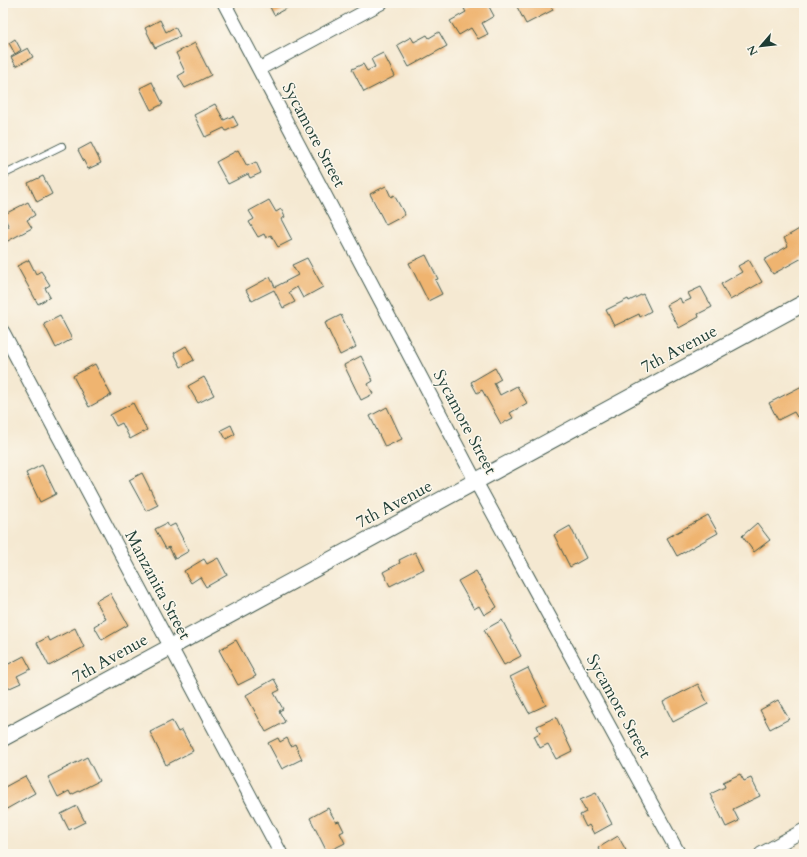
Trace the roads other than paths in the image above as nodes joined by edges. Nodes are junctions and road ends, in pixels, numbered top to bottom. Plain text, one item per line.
1 (224, 3) edge
2 (381, 3) edge
3 (259, 69) junction
4 (62, 146) dead end
5 (3, 175) edge
6 (804, 303) edge
7 (4, 337) edge
8 (476, 482) junction
9 (171, 647) junction
10 (3, 738) edge
11 (804, 830) edge
12 (281, 854) edge
13 (679, 854) edge
14 (761, 854) edge

1 - 3 street, Sycamore Street
2 - 3 street
3 - 8 street, Sycamore Street
4 - 5 lane
6 - 8 street, 7th Avenue
7 - 9 street, Manzanita Street
8 - 9 street, 7th Avenue
8 - 13 street, Sycamore Street
9 - 10 street, 7th Avenue
9 - 12 street, Manzanita Street
11 - 14 street

